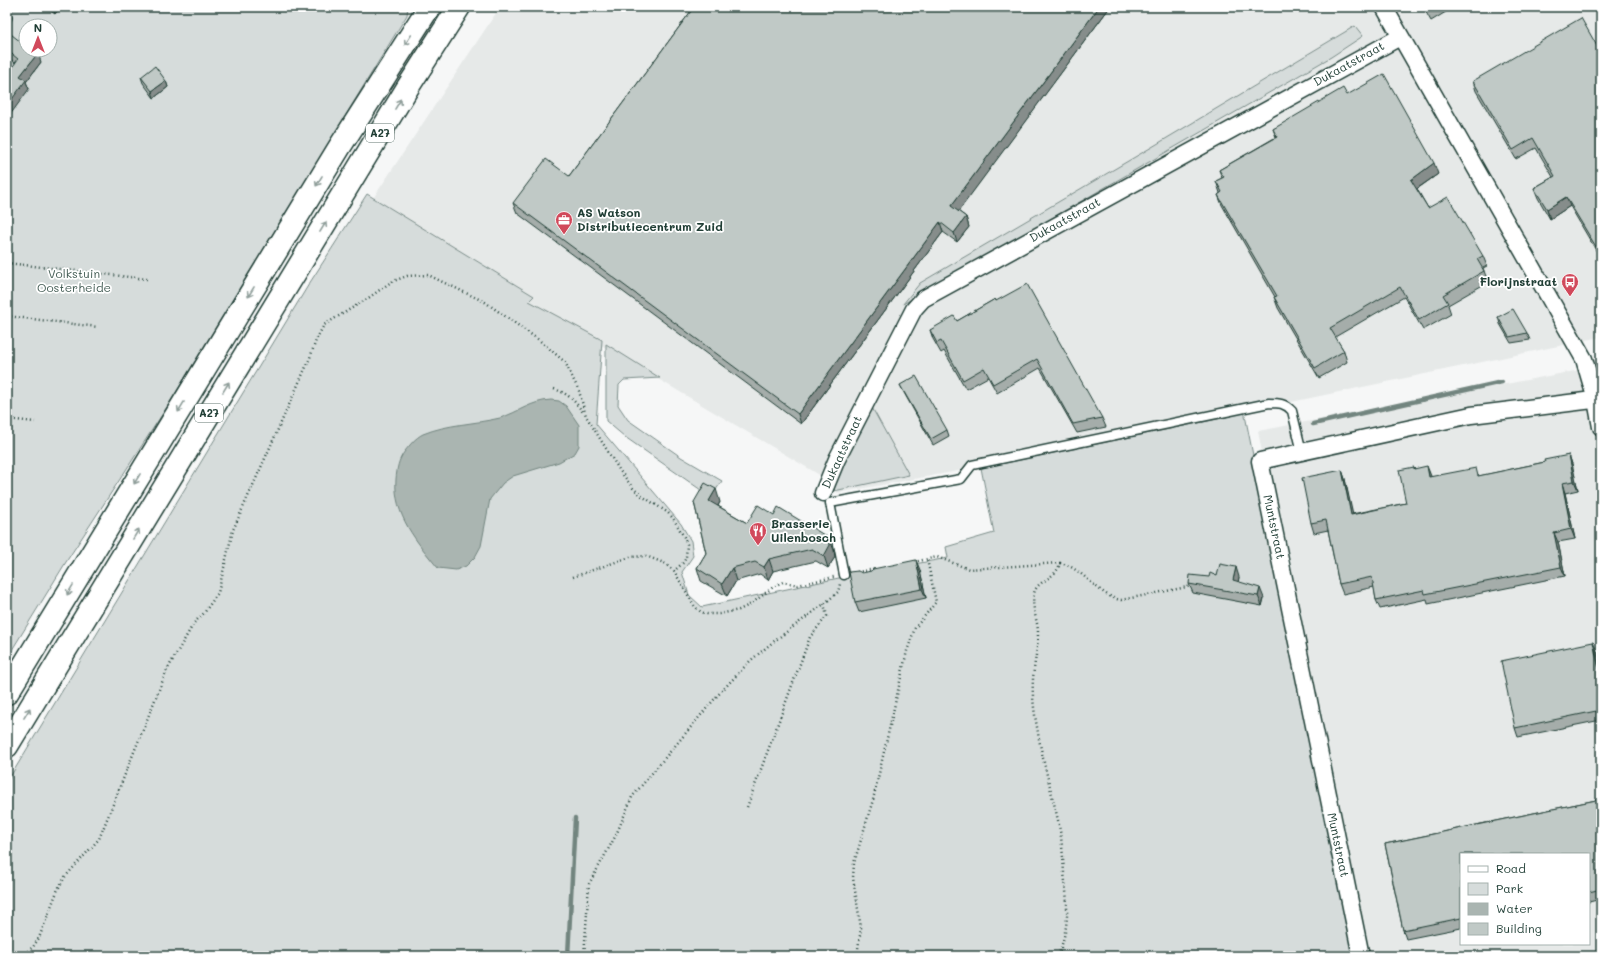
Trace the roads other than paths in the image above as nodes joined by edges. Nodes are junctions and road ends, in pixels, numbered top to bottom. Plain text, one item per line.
1 (429, 7) edge
2 (459, 7) edge
3 (1384, 7) edge
4 (1400, 37) junction
5 (1598, 400) edge
6 (1601, 427) edge
7 (1302, 452) junction
8 (823, 493) dead end
9 (844, 574) road end
10 (7, 693) edge
11 (7, 746) edge
12 (1361, 956) edge

1 -> 10 highway, A27
11 -> 2 highway, A27
3 - 4 street
4 - 5 street
4 - 8 street, Dukaatstraat
5 - 6 street
5 - 7 street, Muntstraat
7 - 9 lane
7 - 12 street, Muntstraat

